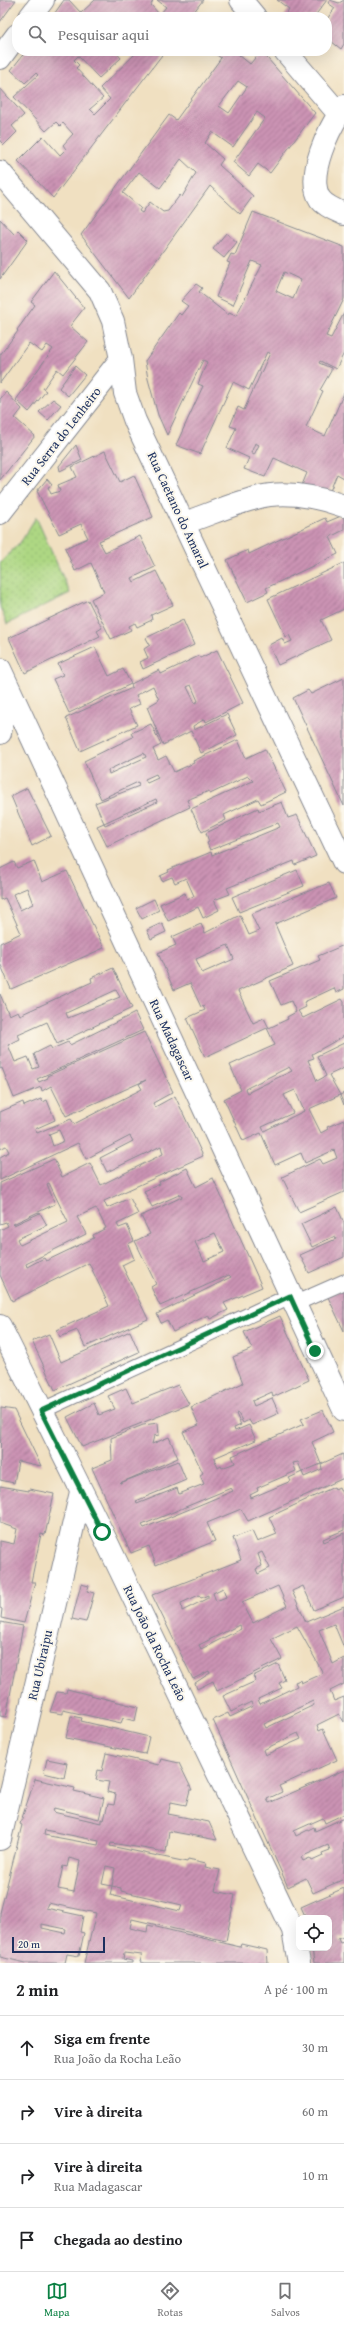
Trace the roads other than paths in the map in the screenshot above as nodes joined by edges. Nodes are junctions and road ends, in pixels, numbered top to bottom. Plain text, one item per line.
1 (43, 0) edge
2 (241, 0) edge
3 (34, 12) edge
4 (251, 12) edge
5 (12, 42) edge
6 (290, 56) edge
7 (0, 58) edge
8 (342, 110) edge
9 (0, 172) edge
10 (339, 212) edge
11 (122, 359) junction
12 (344, 506) edge
13 (0, 513) edge
14 (184, 524) junction
15 (0, 669) edge
16 (9, 689) junction
17 (0, 733) edge
18 (344, 863) edge
19 (344, 1282) edge
20 (292, 1300) junction
21 (0, 1326) edge
22 (344, 1410) edge
23 (41, 1411) junction
24 (81, 1492) junction
25 (0, 1839) edge
26 (299, 1963) edge

1 - 3 street
2 - 4 street
5 - 7 street
6 - 8 street
8 - 10 street
9 - 11 street, Rua Caetano do Amaral
11 - 13 street, Rua Serra do Lenheiro
11 - 14 street, Rua Caetano do Amaral
12 - 14 street
14 - 18 street, Rua Caetano do Amaral
15 - 16 street, Rua Madagascar
16 - 17 street
16 - 20 street, Rua Madagascar
19 - 20 lane
20 - 22 street, Rua Madagascar
20 - 23 lane
21 - 23 street, Rua João da Rocha Leão
23 - 24 street, Rua João da Rocha Leão
24 - 25 street, Rua Ubiraipu
24 - 26 street, Rua João da Rocha Leão

